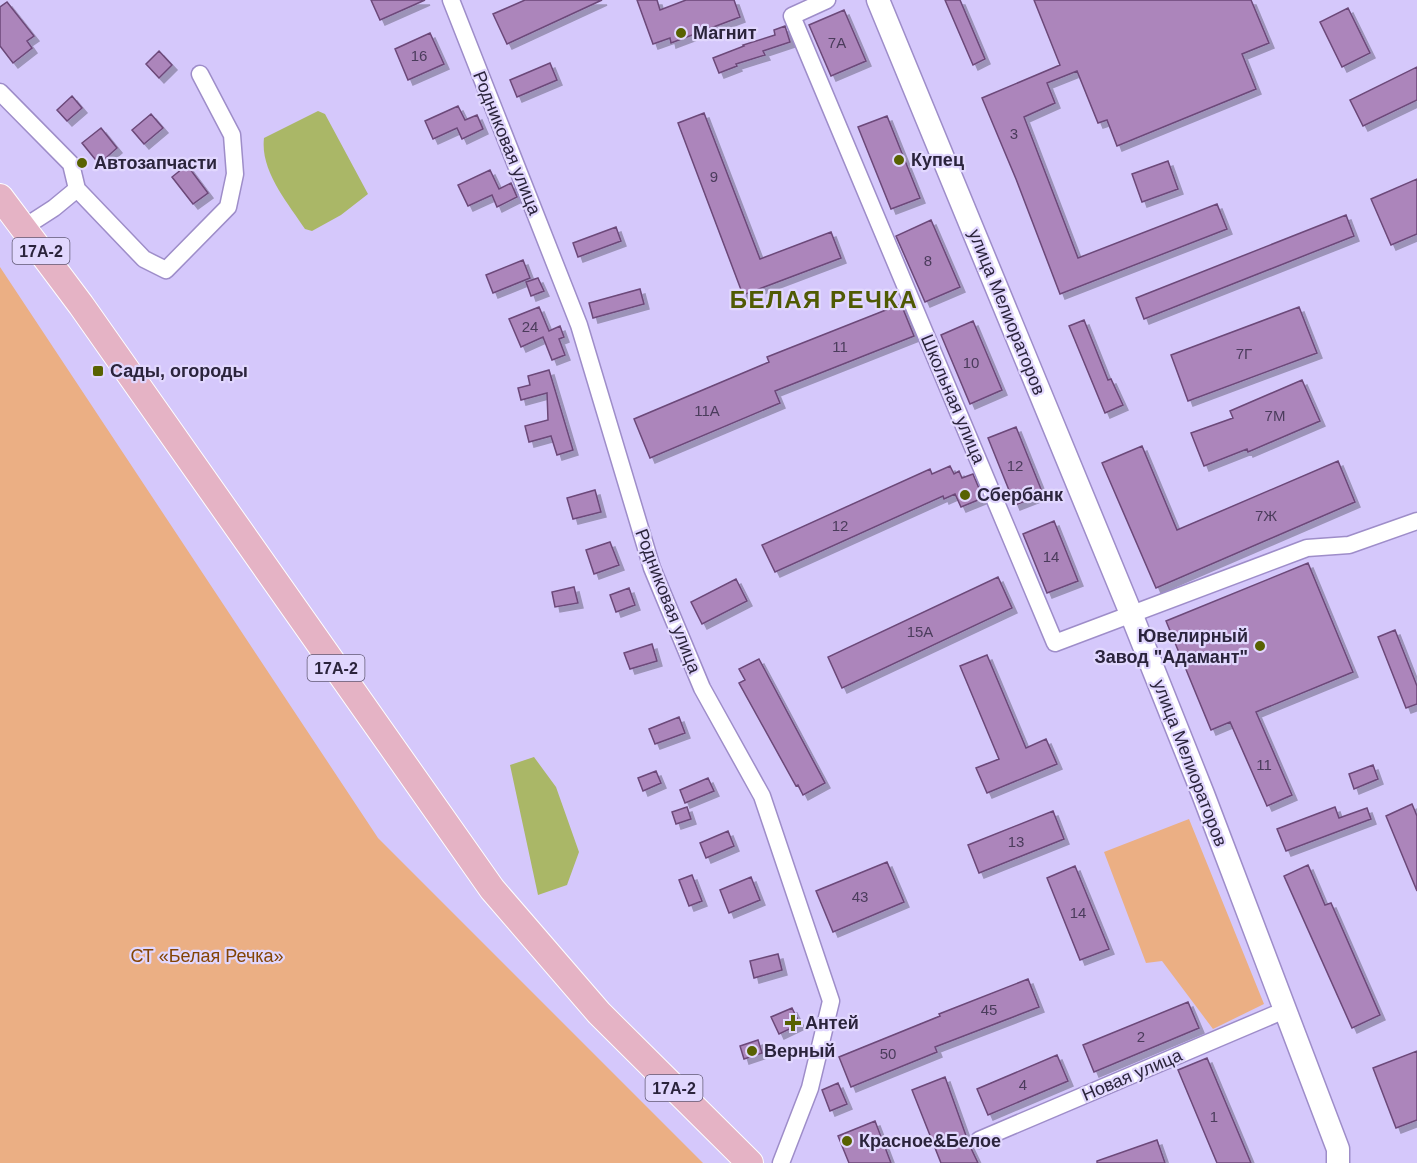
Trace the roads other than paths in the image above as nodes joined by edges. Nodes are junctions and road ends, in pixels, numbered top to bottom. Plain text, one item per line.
1 (451, 0) edge
2 (827, 0) edge
3 (878, 0) edge
4 (200, 74) dead end
5 (0, 92) edge
6 (76, 189) junction
7 (0, 197) edge
8 (24, 228) junction
9 (1417, 521) edge
10 (1132, 616) junction
11 (1285, 1010) junction
12 (979, 1140) dead end
13 (750, 1163) edge
14 (781, 1163) edge
15 (1338, 1163) edge

1 - 14 street, Родниковая улица
2 - 10 street, Школьная улица
3 - 10 street, улица Мелиораторов
4 - 6 street
5 - 6 street
6 - 8 street
7 - 8 main road, 17А-2
8 - 13 main road, 17А-2
9 - 10 street
10 - 11 street, улица Мелиораторов
11 - 12 street, Новая улица
11 - 15 street, улица Мелиораторов

